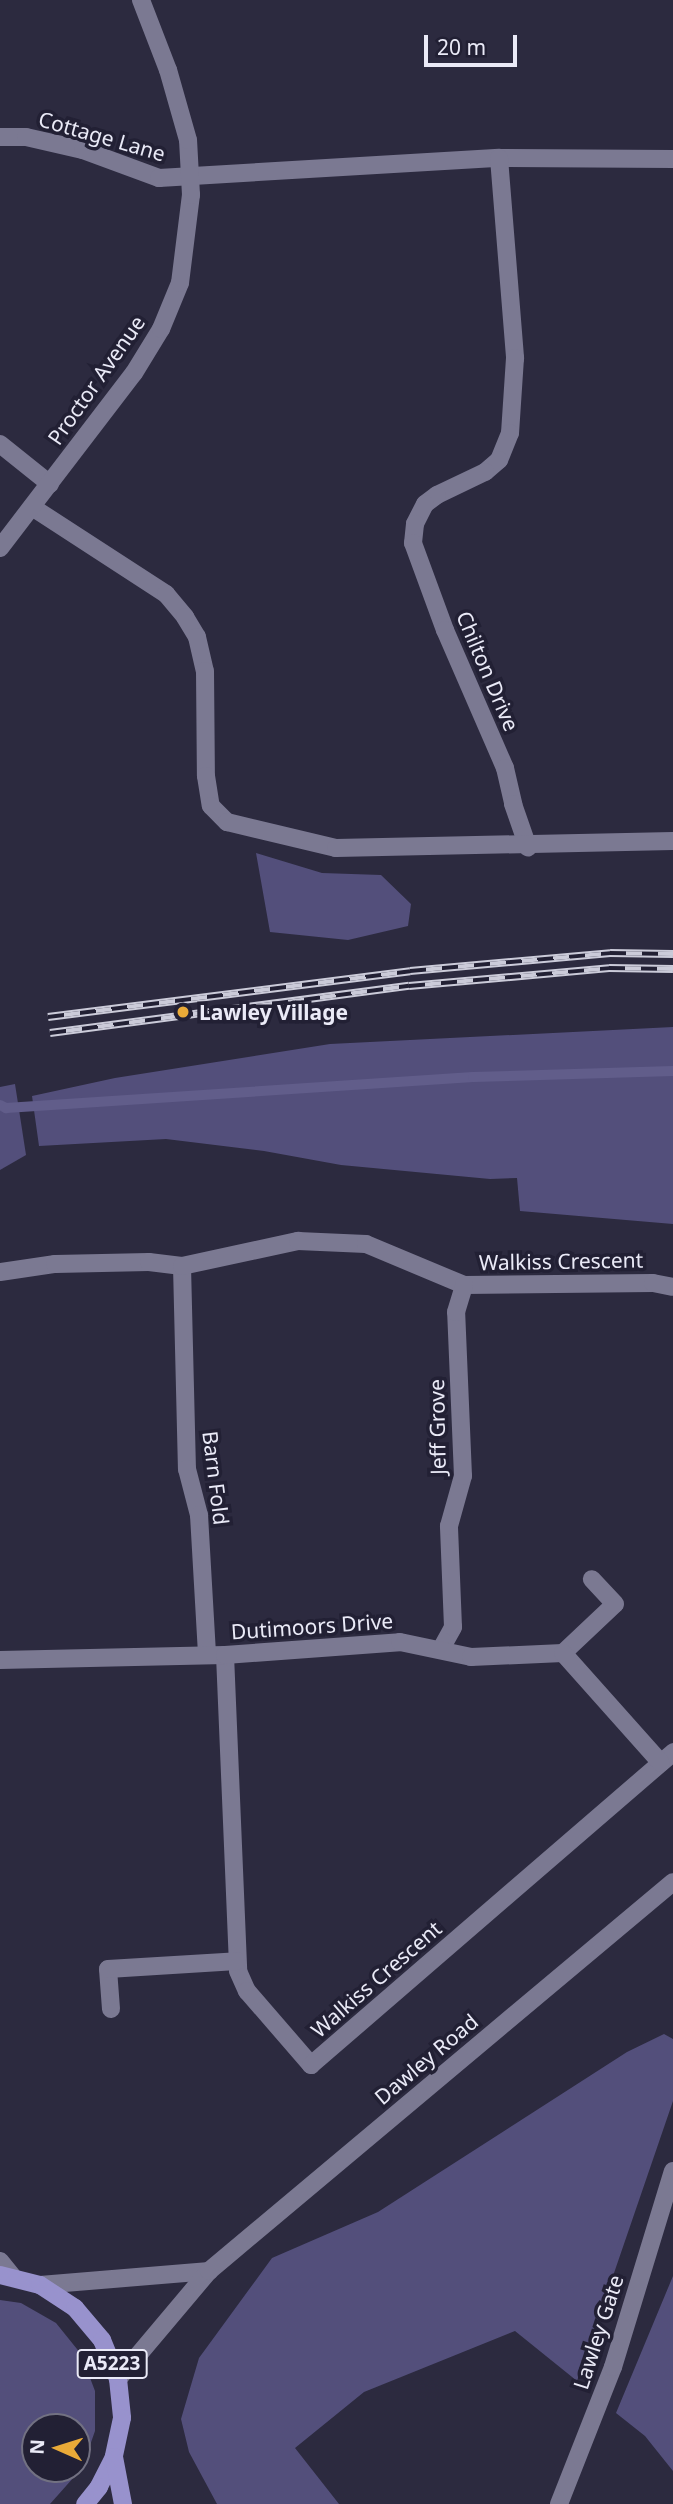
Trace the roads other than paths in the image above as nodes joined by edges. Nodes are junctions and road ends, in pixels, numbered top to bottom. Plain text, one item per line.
1 (141, 0) edge
2 (0, 137) edge
3 (499, 158) junction
4 (673, 159) edge
5 (191, 178) junction
6 (0, 444) edge
7 (50, 484) junction
8 (32, 507) junction
9 (0, 548) edge
10 (673, 841) edge
11 (528, 846) junction
12 (182, 1266) junction
13 (0, 1272) edge
14 (464, 1285) junction
15 (673, 1287) edge
16 (592, 1579) dead end
17 (441, 1649) junction
18 (563, 1653) junction
19 (216, 1655) junction
20 (0, 1660) edge
21 (667, 1757) edge
22 (672, 1885) edge
23 (237, 1961) junction
24 (111, 2009) dead end
25 (673, 2171) edge
26 (0, 2261) edge
27 (209, 2271) junction
28 (6, 2276) edge
29 (40, 2285) junction
30 (118, 2379) junction
31 (114, 2457) junction
32 (85, 2504) edge
33 (123, 2504) edge
34 (559, 2504) edge

1 - 5 street, Proctor Avenue
2 - 5 street, Cottage Lane
3 - 4 street
3 - 5 street
3 - 11 street, Chilton Drive
5 - 7 street, Proctor Avenue
6 - 7 street
7 - 8 street, Proctor Avenue
8 - 9 street, Proctor Avenue
8 - 11 street
10 - 11 street
12 - 13 street, Walkiss Crescent
12 - 14 street, Walkiss Crescent
12 - 19 street, Barn Fold
14 - 15 street, Walkiss Crescent
14 - 17 street, Jeff Grove
16 - 18 street
17 - 18 street, Dutimoors Drive
17 - 19 street, Dutimoors Drive
18 - 21 street
19 - 20 street, Dutimoors Drive
19 - 23 street, Walkiss Crescent
21 - 23 street, Walkiss Crescent
22 - 27 street, Dawley Road
23 - 24 street
25 - 34 street, Lawley Gate
26 - 28 street
27 - 29 street
27 - 30 street, Dawley Road
28 - 29 main road, A5223
29 - 30 main road, A5223
30 - 31 main road, A5223
31 - 32 main road, A5223
31 - 33 main road, A5223

